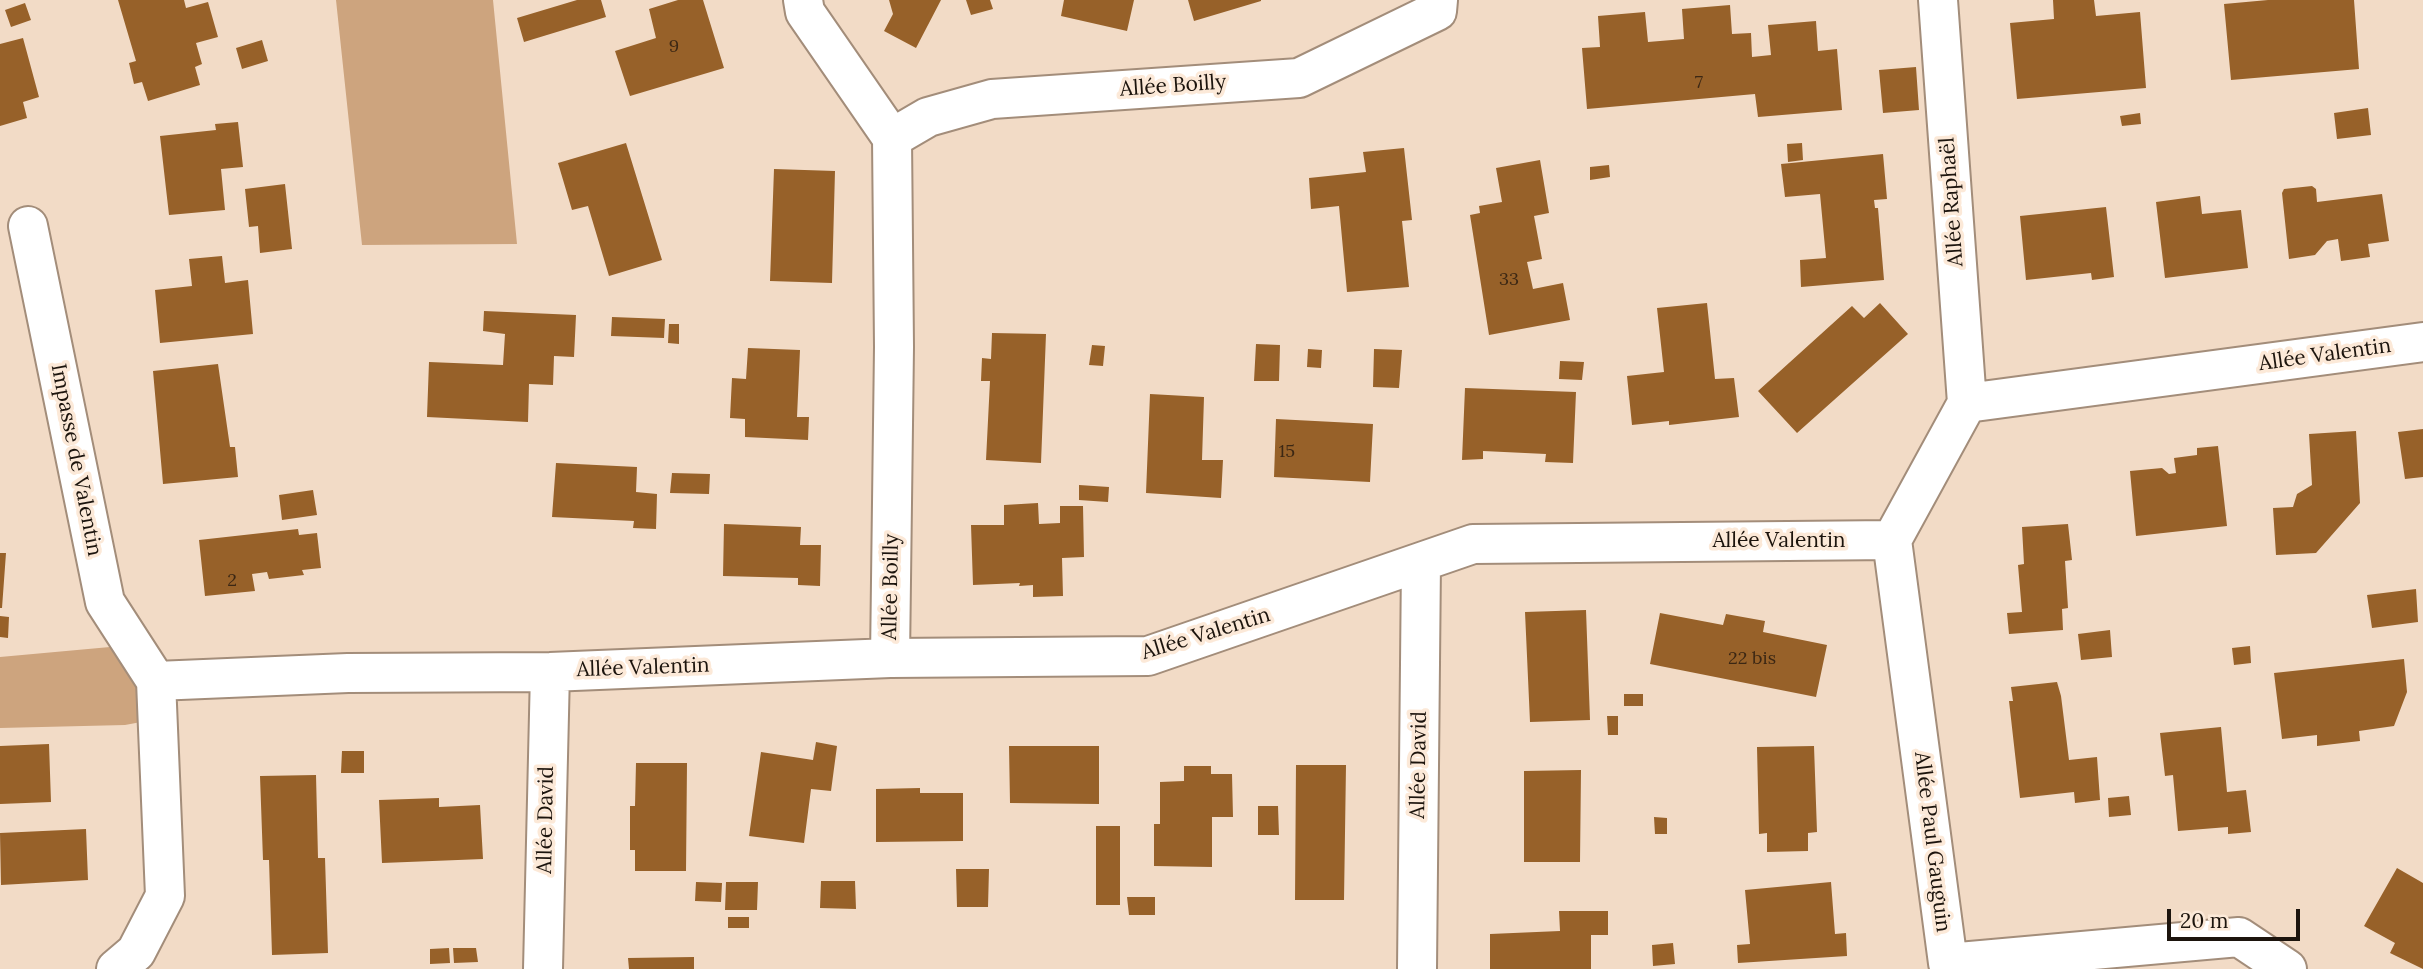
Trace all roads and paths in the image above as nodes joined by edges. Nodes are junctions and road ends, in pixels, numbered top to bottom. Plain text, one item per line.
1 (803, 0) edge
2 (1438, 0) edge
3 (1937, 0) edge
4 (892, 138) junction
5 (28, 226) dead end
6 (2423, 342) edge
7 (1968, 403) junction
8 (1892, 540) junction
9 (1421, 562) junction
10 (890, 658) junction
11 (550, 672) junction
12 (156, 681) junction
13 (116, 969) edge
14 (542, 969) edge
15 (1417, 969) edge
16 (2287, 969) edge

1 - 4 street
2 - 4 street, Allée Boilly
3 - 7 street, Allée Raphaël
4 - 10 street, Allée Boilly
5 - 12 street, Impasse de Valentin
6 - 7 street, Allée Valentin
7 - 8 street
8 - 9 street, Allée Valentin
8 - 16 street, Allée Paul Gauguin
9 - 10 street, Allée Valentin
9 - 15 street, Allée David
10 - 11 street, Allée Valentin
11 - 12 street, Allée Valentin
11 - 14 street, Allée David
12 - 13 street

